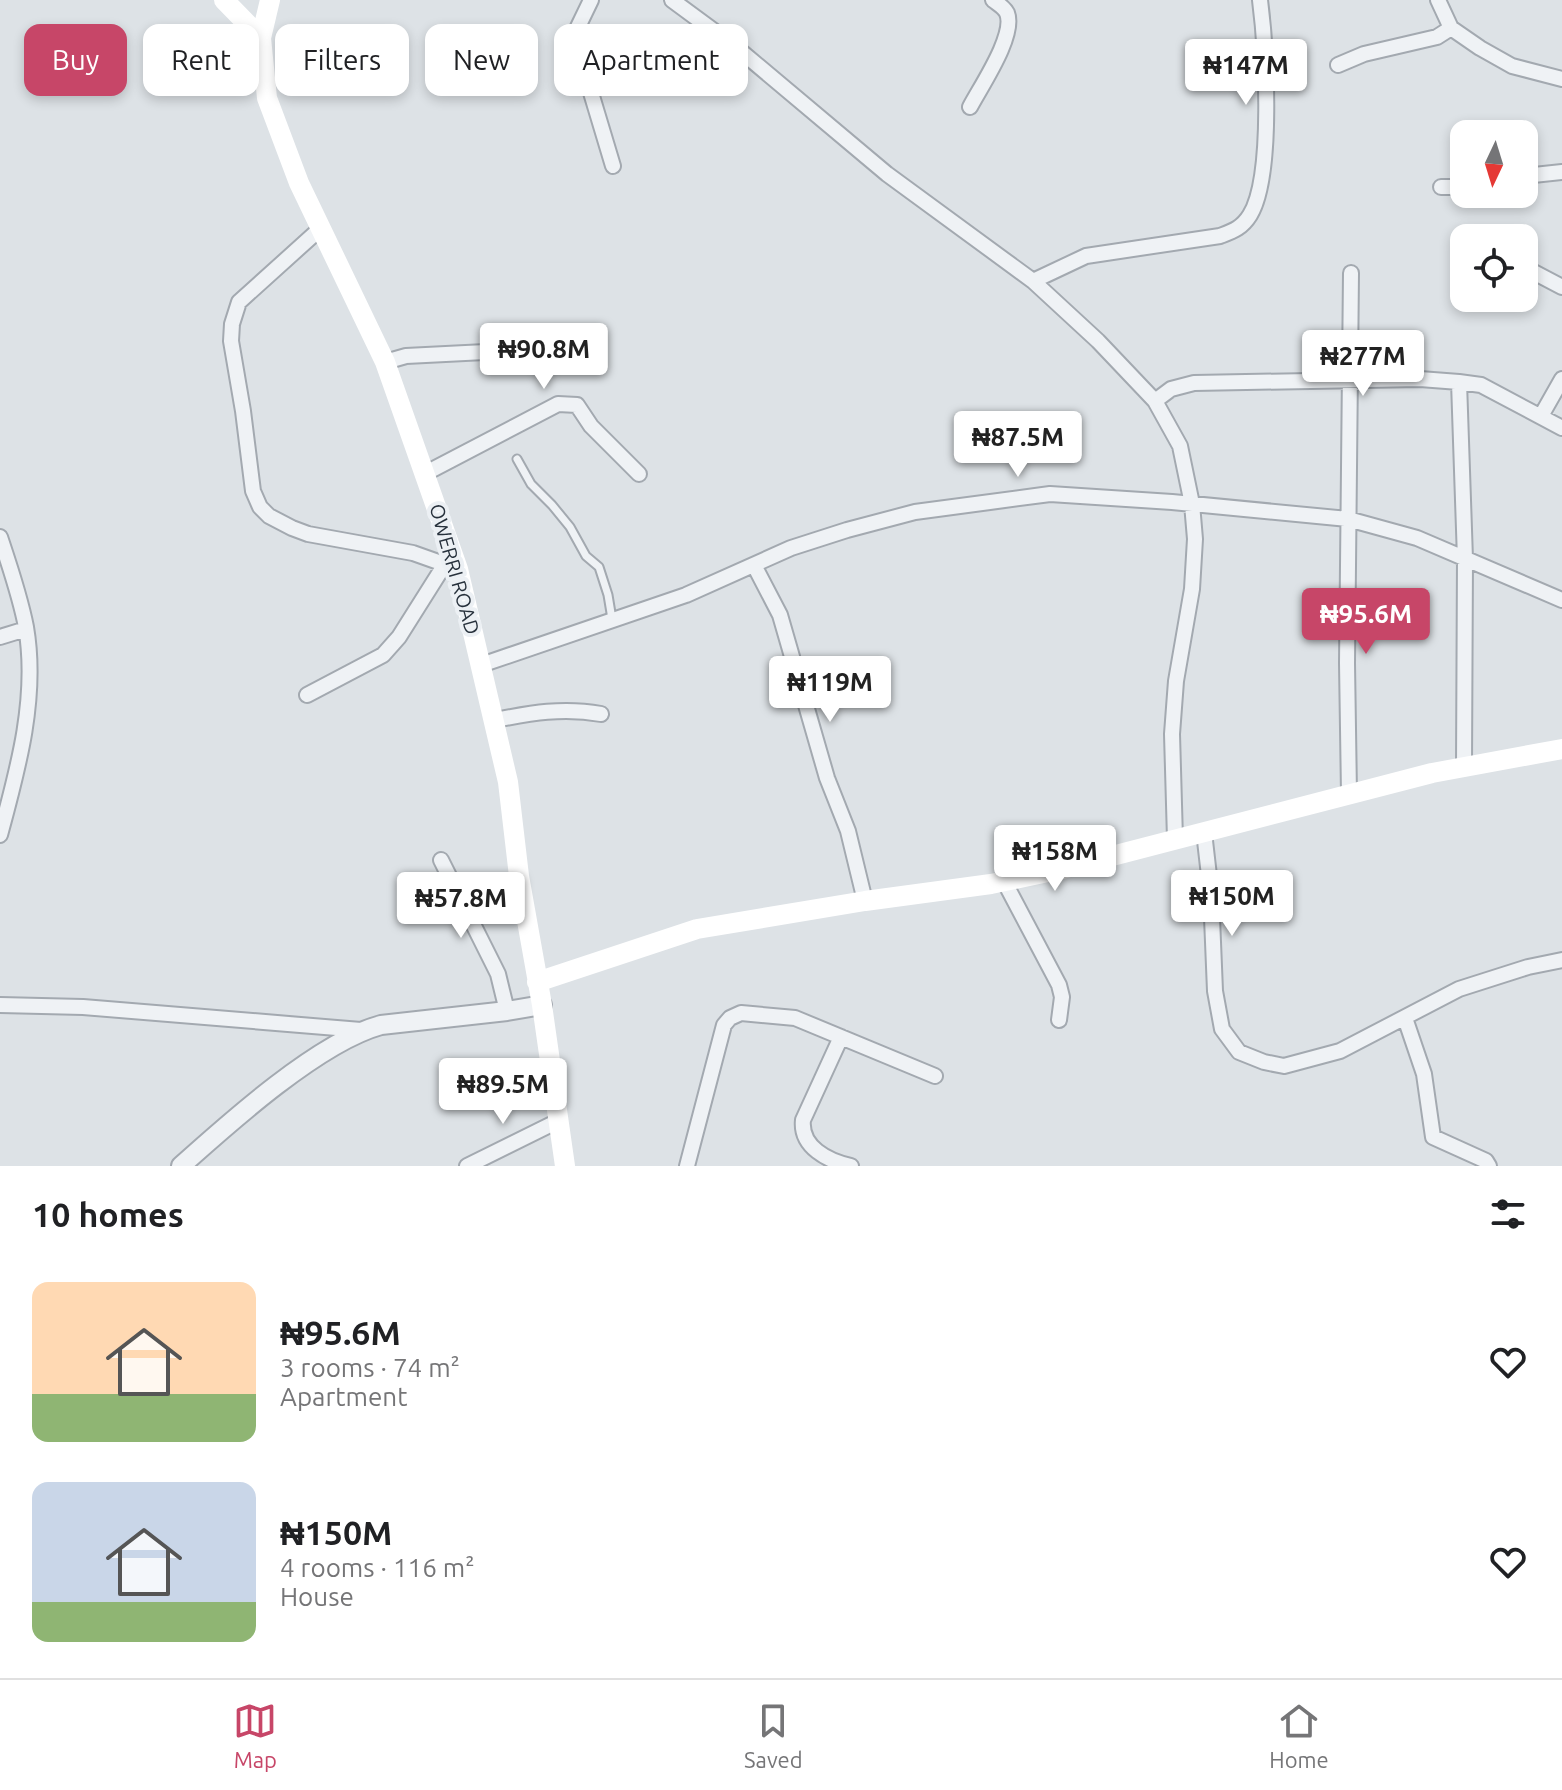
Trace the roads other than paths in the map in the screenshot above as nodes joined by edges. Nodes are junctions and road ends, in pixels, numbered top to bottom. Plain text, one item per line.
1 (224, 0) edge
2 (270, 0) edge
3 (591, 0) edge
4 (672, 0) edge
5 (993, 0) edge
6 (1260, 0) edge
7 (1438, 0) edge
8 (1451, 28) junction
9 (261, 38) junction
10 (1338, 65) dead end
11 (1562, 79) edge
12 (970, 107) dead end
13 (613, 166) dead end
14 (1562, 172) edge
15 (1538, 175) edge
16 (1441, 187) dead end
17 (1450, 187) edge
18 (321, 228) junction
19 (1351, 273) dead end
20 (1538, 274) edge
21 (1033, 281) junction
22 (1562, 287) edge
23 (524, 350) dead end
24 (385, 362) junction
25 (1350, 379) junction
26 (1562, 379) edge
27 (1459, 382) junction
28 (1155, 401) junction
29 (1541, 416) junction
30 (1562, 428) edge
31 (517, 459) dead end
32 (426, 473) junction
33 (639, 474) dead end
34 (1192, 504) junction
35 (1348, 519) junction
36 (0, 537) edge
37 (1465, 559) junction
38 (754, 565) junction
39 (451, 566) junction
40 (1562, 600) edge
41 (612, 622) junction
42 (26, 629) junction
43 (0, 637) edge
44 (481, 665) junction
45 (307, 695) dead end
46 (601, 714) dead end
47 (495, 720) junction
48 (1562, 749) edge
49 (1464, 765) junction
50 (1349, 794) junction
51 (1204, 832) junction
52 (0, 835) edge
53 (1175, 839) junction
54 (441, 860) dead end
55 (1004, 881) junction
56 (865, 901) junction
57 (1562, 960) edge
58 (537, 982) junction
59 (0, 1005) edge
60 (542, 1005) junction
61 (507, 1011) junction
62 (1405, 1018) junction
63 (1059, 1020) dead end
64 (361, 1030) junction
65 (841, 1037) junction
66 (935, 1076) dead end
67 (558, 1121) junction
68 (181, 1166) edge
69 (467, 1166) edge
70 (565, 1166) edge
71 (687, 1166) edge
72 (851, 1166) edge
73 (1489, 1166) edge

1 - 9 main road
2 - 9 main road, OWERRI ROAD
3 - 13 street
4 - 21 street
5 - 12 street
6 - 21 street
7 - 8 street
8 - 10 street
8 - 11 street
9 - 18 main road, OWERRI ROAD
14 - 15 street
16 - 17 street
18 - 24 main road, OWERRI ROAD
18 - 39 street
19 - 25 street
20 - 22 street
21 - 28 street
23 - 24 street
24 - 32 main road, OWERRI ROAD
25 - 27 street
25 - 28 street
25 - 35 street
26 - 29 street
27 - 29 street
27 - 37 street
28 - 34 street
29 - 30 street
31 - 41 lane
32 - 33 street
32 - 39 main road, OWERRI ROAD
34 - 35 street
34 - 38 street
34 - 53 street
35 - 37 street
35 - 50 street
36 - 42 street
37 - 40 street
37 - 49 street
38 - 41 street
38 - 56 street
39 - 44 main road, OWERRI ROAD
39 - 45 street
41 - 44 street
42 - 43 street
42 - 52 street
44 - 47 main road, OWERRI ROAD
46 - 47 street
47 - 58 main road, OWERRI ROAD
48 - 49 main road
49 - 50 main road
50 - 51 main road
51 - 53 main road
51 - 62 street
53 - 55 main road
54 - 61 street
55 - 56 main road
55 - 63 street
56 - 58 main road
57 - 62 street
58 - 60 main road, OWERRI ROAD
59 - 64 street
60 - 61 street
60 - 67 main road, OWERRI ROAD
61 - 64 street
62 - 73 street
64 - 68 street
65 - 66 street
65 - 71 street
65 - 72 street
67 - 69 street
67 - 70 main road, OWERRI ROAD

